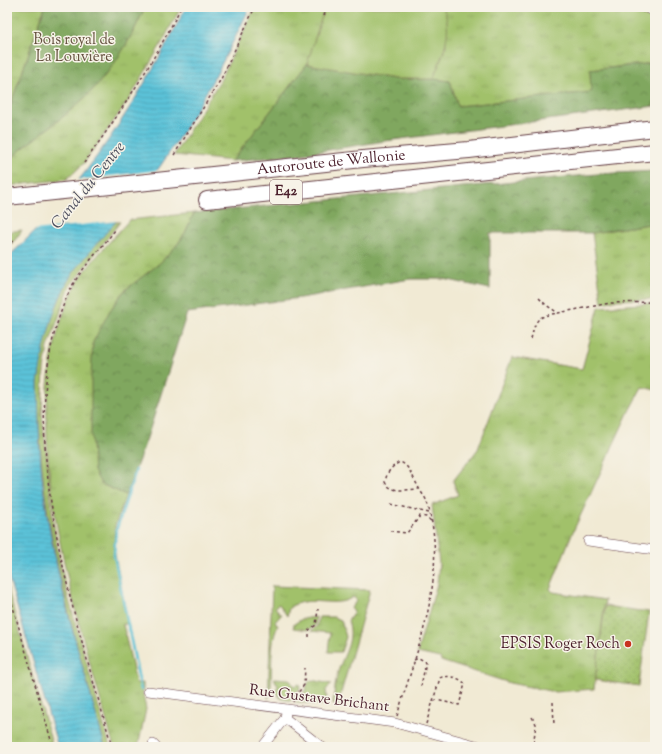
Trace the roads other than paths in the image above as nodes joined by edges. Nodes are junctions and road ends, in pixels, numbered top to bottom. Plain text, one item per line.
1 (642, 7) edge
2 (655, 11) edge
3 (655, 117) edge
4 (655, 128) edge
5 (596, 135) junction
6 (469, 150) junction
7 (655, 152) edge
8 (655, 163) edge
9 (519, 167) junction
10 (7, 197) edge
11 (207, 200) dead end
12 (588, 541) dead end
13 (655, 550) edge
14 (148, 691) dead end
15 (288, 712) junction
16 (262, 747) edge
17 (322, 747) edge
18 (483, 747) edge

1 - 2 street
3 - 5 highway
4 - 5 highway, Autoroute de Wallonie / E42
5 - 6 highway, Autoroute de Wallonie / E42
6 - 9 highway
6 - 10 highway, Autoroute de Wallonie / E42
7 - 9 highway, Autoroute de Wallonie / E42
8 - 9 highway
9 - 11 highway, Autoroute de Wallonie / E42
12 - 13 street
14 - 15 street, Rue Gustave Brichant
15 - 16 street
15 - 17 street
15 - 18 street, Rue Gustave Brichant

